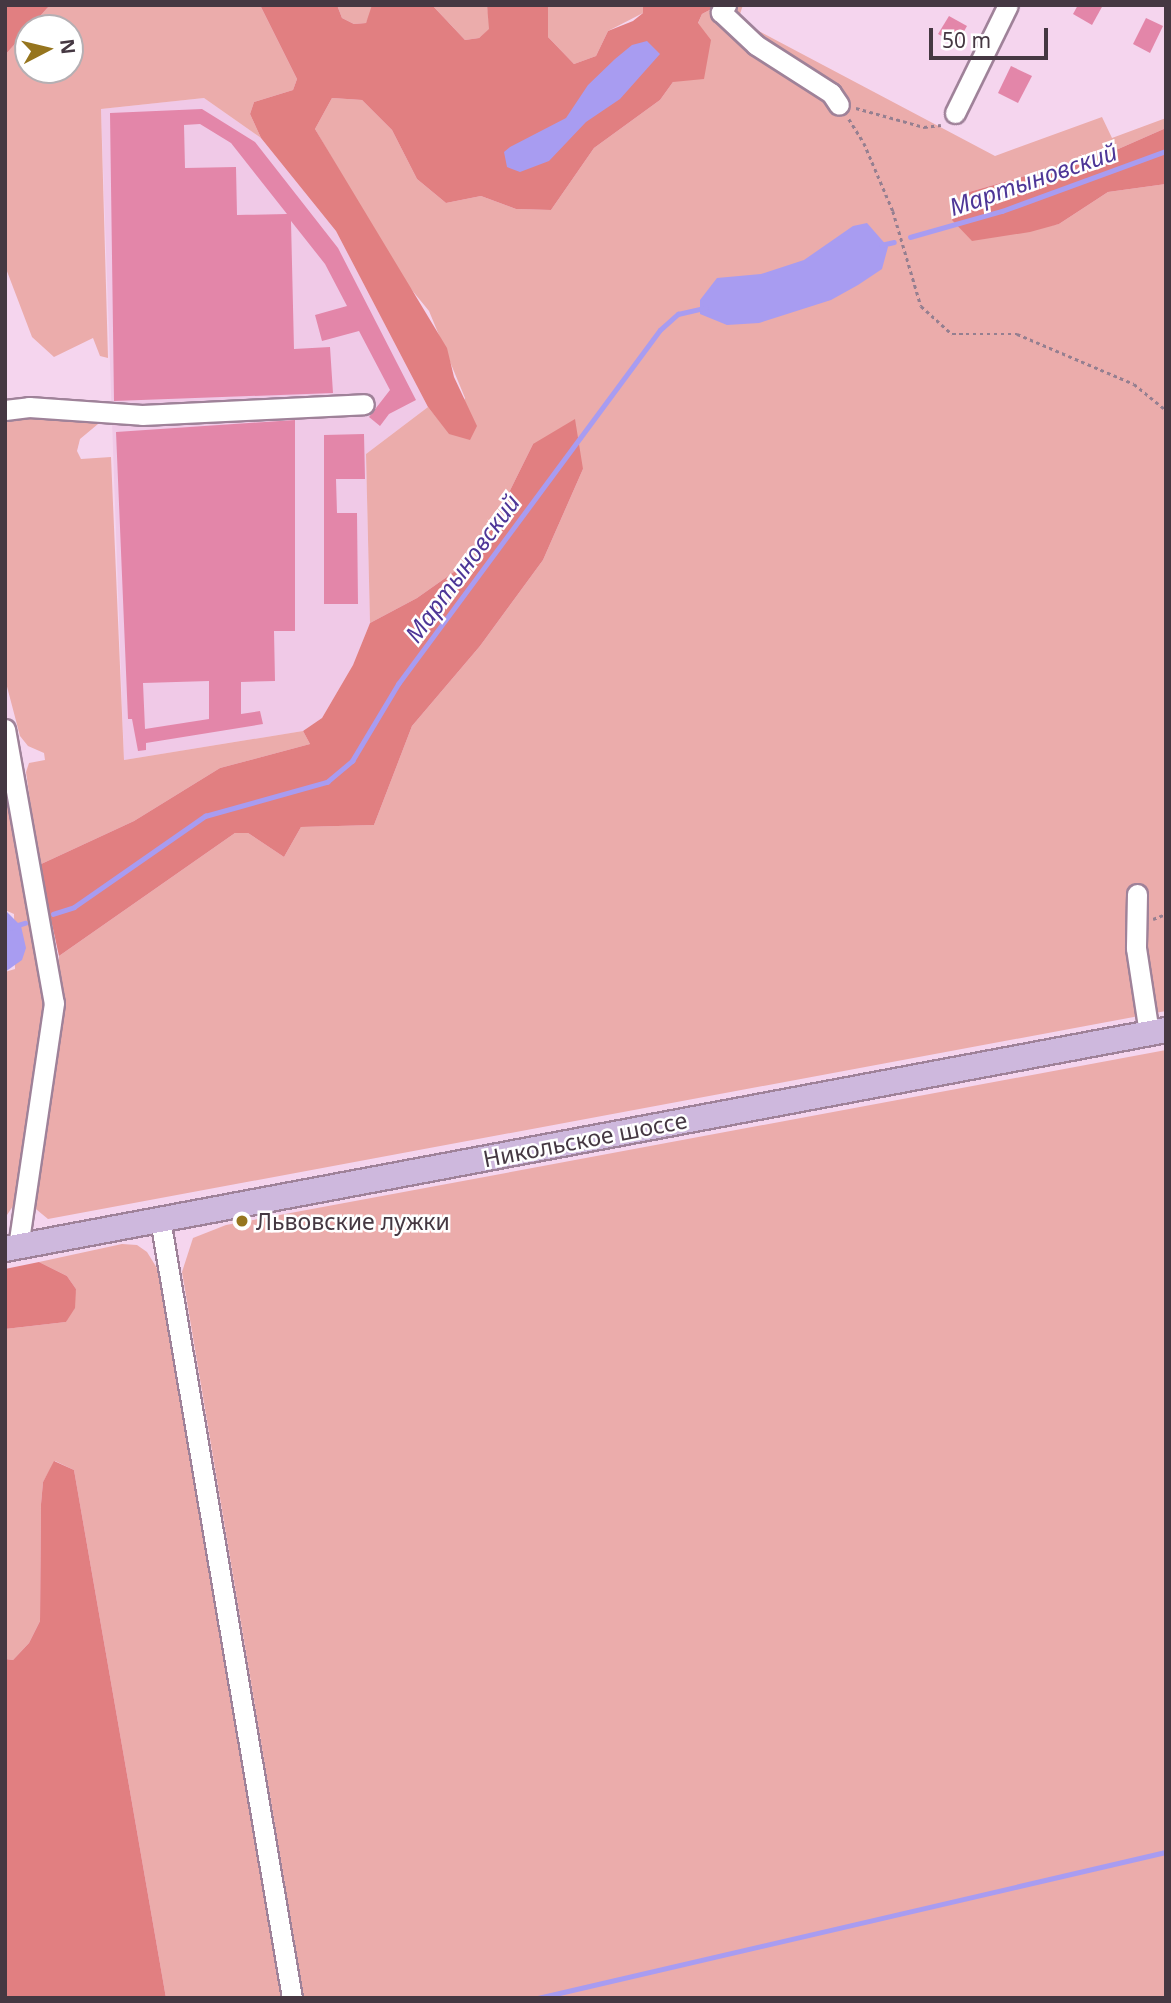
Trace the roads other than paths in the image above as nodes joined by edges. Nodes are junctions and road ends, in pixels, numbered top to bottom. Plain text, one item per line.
1 (726, 5) edge
2 (1006, 6) edge
3 (839, 105) road end
4 (949, 119) road end
5 (364, 404) dead end
6 (5, 410) edge
7 (5, 729) edge
8 (1137, 894) dead end
9 (1157, 1032) edge
10 (160, 1219) junction
11 (12, 1248) edge
12 (292, 1998) edge

1 - 3 street
2 - 4 street
5 - 6 street
7 - 11 street
8 - 9 street
9 - 10 main road, Никольское шоссе
10 - 11 main road, Никольское шоссе
10 - 12 street

